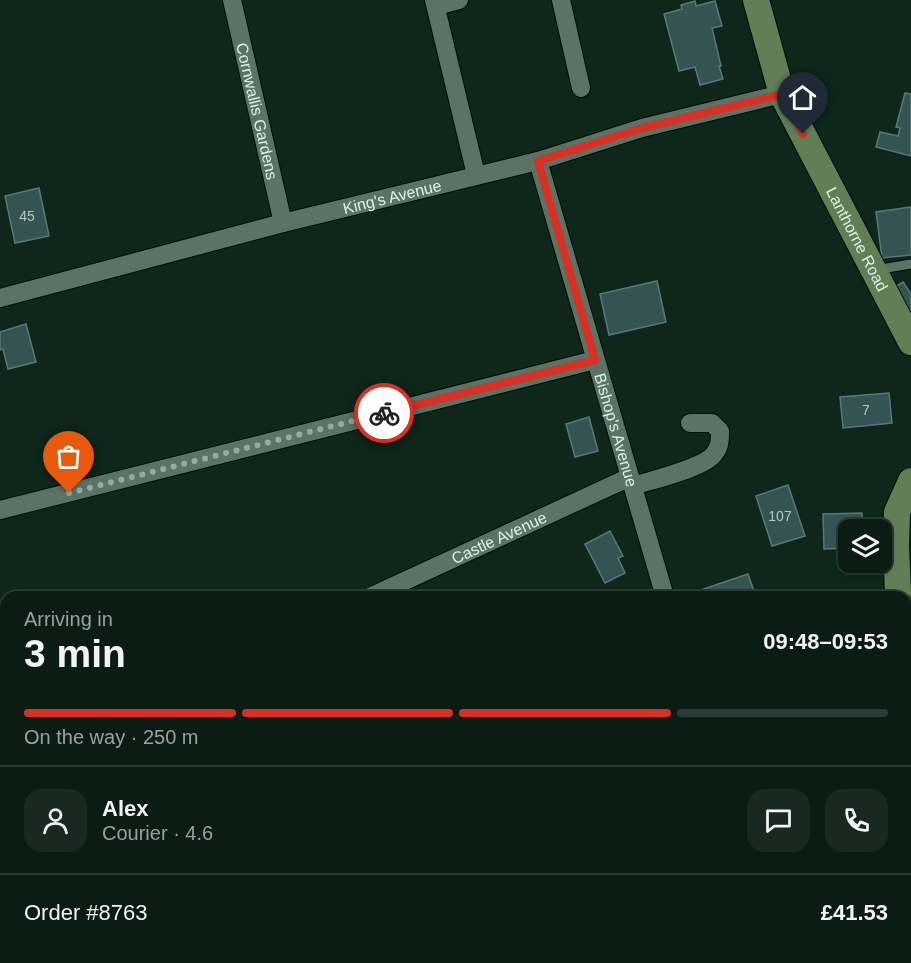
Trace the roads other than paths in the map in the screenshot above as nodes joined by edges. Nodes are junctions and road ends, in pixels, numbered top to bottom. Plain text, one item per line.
1 (232, 0) edge
2 (459, 0) edge
3 (561, 0) edge
4 (756, 0) edge
5 (435, 3) edge
6 (581, 88) dead end
7 (783, 94) junction
8 (538, 161) junction
9 (476, 175) junction
10 (283, 223) junction
11 (911, 264) edge
12 (876, 275) junction
13 (0, 298) edge
14 (911, 342) edge
15 (595, 360) junction
16 (690, 423) dead end
17 (911, 481) edge
18 (632, 482) junction
19 (0, 510) edge
20 (384, 591) edge
21 (663, 591) edge
22 (899, 591) edge

1 - 10 street, Cornwallis Gardens
2 - 5 street
3 - 6 street
4 - 7 street, Lanthorne Road
5 - 9 street
7 - 8 street, King's Avenue
7 - 12 street, Lanthorne Road
8 - 9 street, King's Avenue
8 - 15 street, Bishop's Avenue
9 - 10 street, King's Avenue
10 - 13 street, King's Avenue
11 - 12 lane
12 - 14 street, Lanthorne Road
15 - 18 street, Bishop's Avenue
15 - 19 street
16 - 18 street, Castle Avenue
17 - 22 street
18 - 20 street, Castle Avenue
18 - 21 street, Bishop's Avenue

